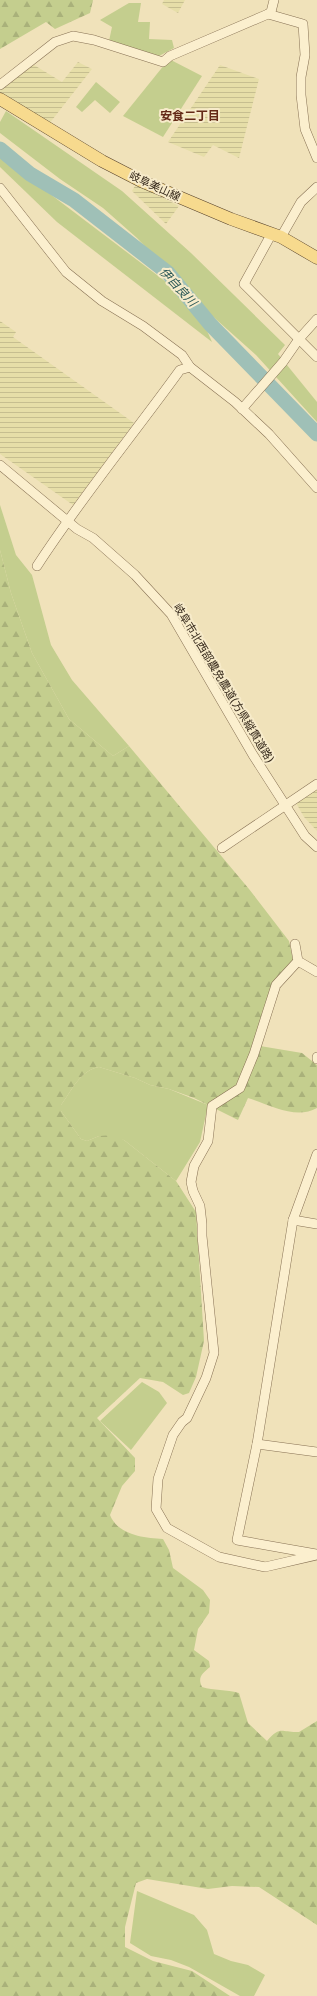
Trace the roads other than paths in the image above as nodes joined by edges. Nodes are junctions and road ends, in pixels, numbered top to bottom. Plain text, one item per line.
1 (274, 0) edge
2 (268, 14) junction
3 (0, 85) edge
4 (0, 99) edge
5 (317, 158) edge
6 (317, 187) edge
7 (0, 188) edge
8 (276, 235) junction
9 (317, 258) edge
10 (317, 319) edge
11 (299, 339) junction
12 (317, 357) edge
13 (190, 367) junction
14 (242, 409) junction
15 (0, 465) edge
16 (317, 488) edge
17 (67, 520) junction
18 (37, 566) dead end
19 (317, 784) edge
20 (286, 806) junction
21 (317, 847) edge
22 (222, 848) dead end
23 (295, 944) dead end
24 (298, 961) junction
25 (317, 972) edge
26 (317, 1154) edge
27 (293, 1220) junction
28 (317, 1224) edge
29 (257, 1444) junction
30 (317, 1452) edge
31 (317, 1555) edge

1 - 2 street
2 - 3 street
2 - 5 street
4 - 8 main road, 岐阜美山線
6 - 8 street
7 - 13 street
8 - 9 main road, 岐阜美山線
8 - 11 street
10 - 11 street
11 - 12 street
11 - 14 street
13 - 14 street
13 - 17 street
14 - 16 street
15 - 17 street
17 - 18 street
17 - 20 street, 岐阜市北西部農免農道(方県縦貫道路)
19 - 20 street
20 - 21 street, 岐阜市北西部農免農道(方県縦貫道路)
20 - 22 street
23 - 24 street
24 - 25 street
24 - 31 street
26 - 27 street
27 - 28 street
27 - 29 street
29 - 30 street
29 - 31 street

